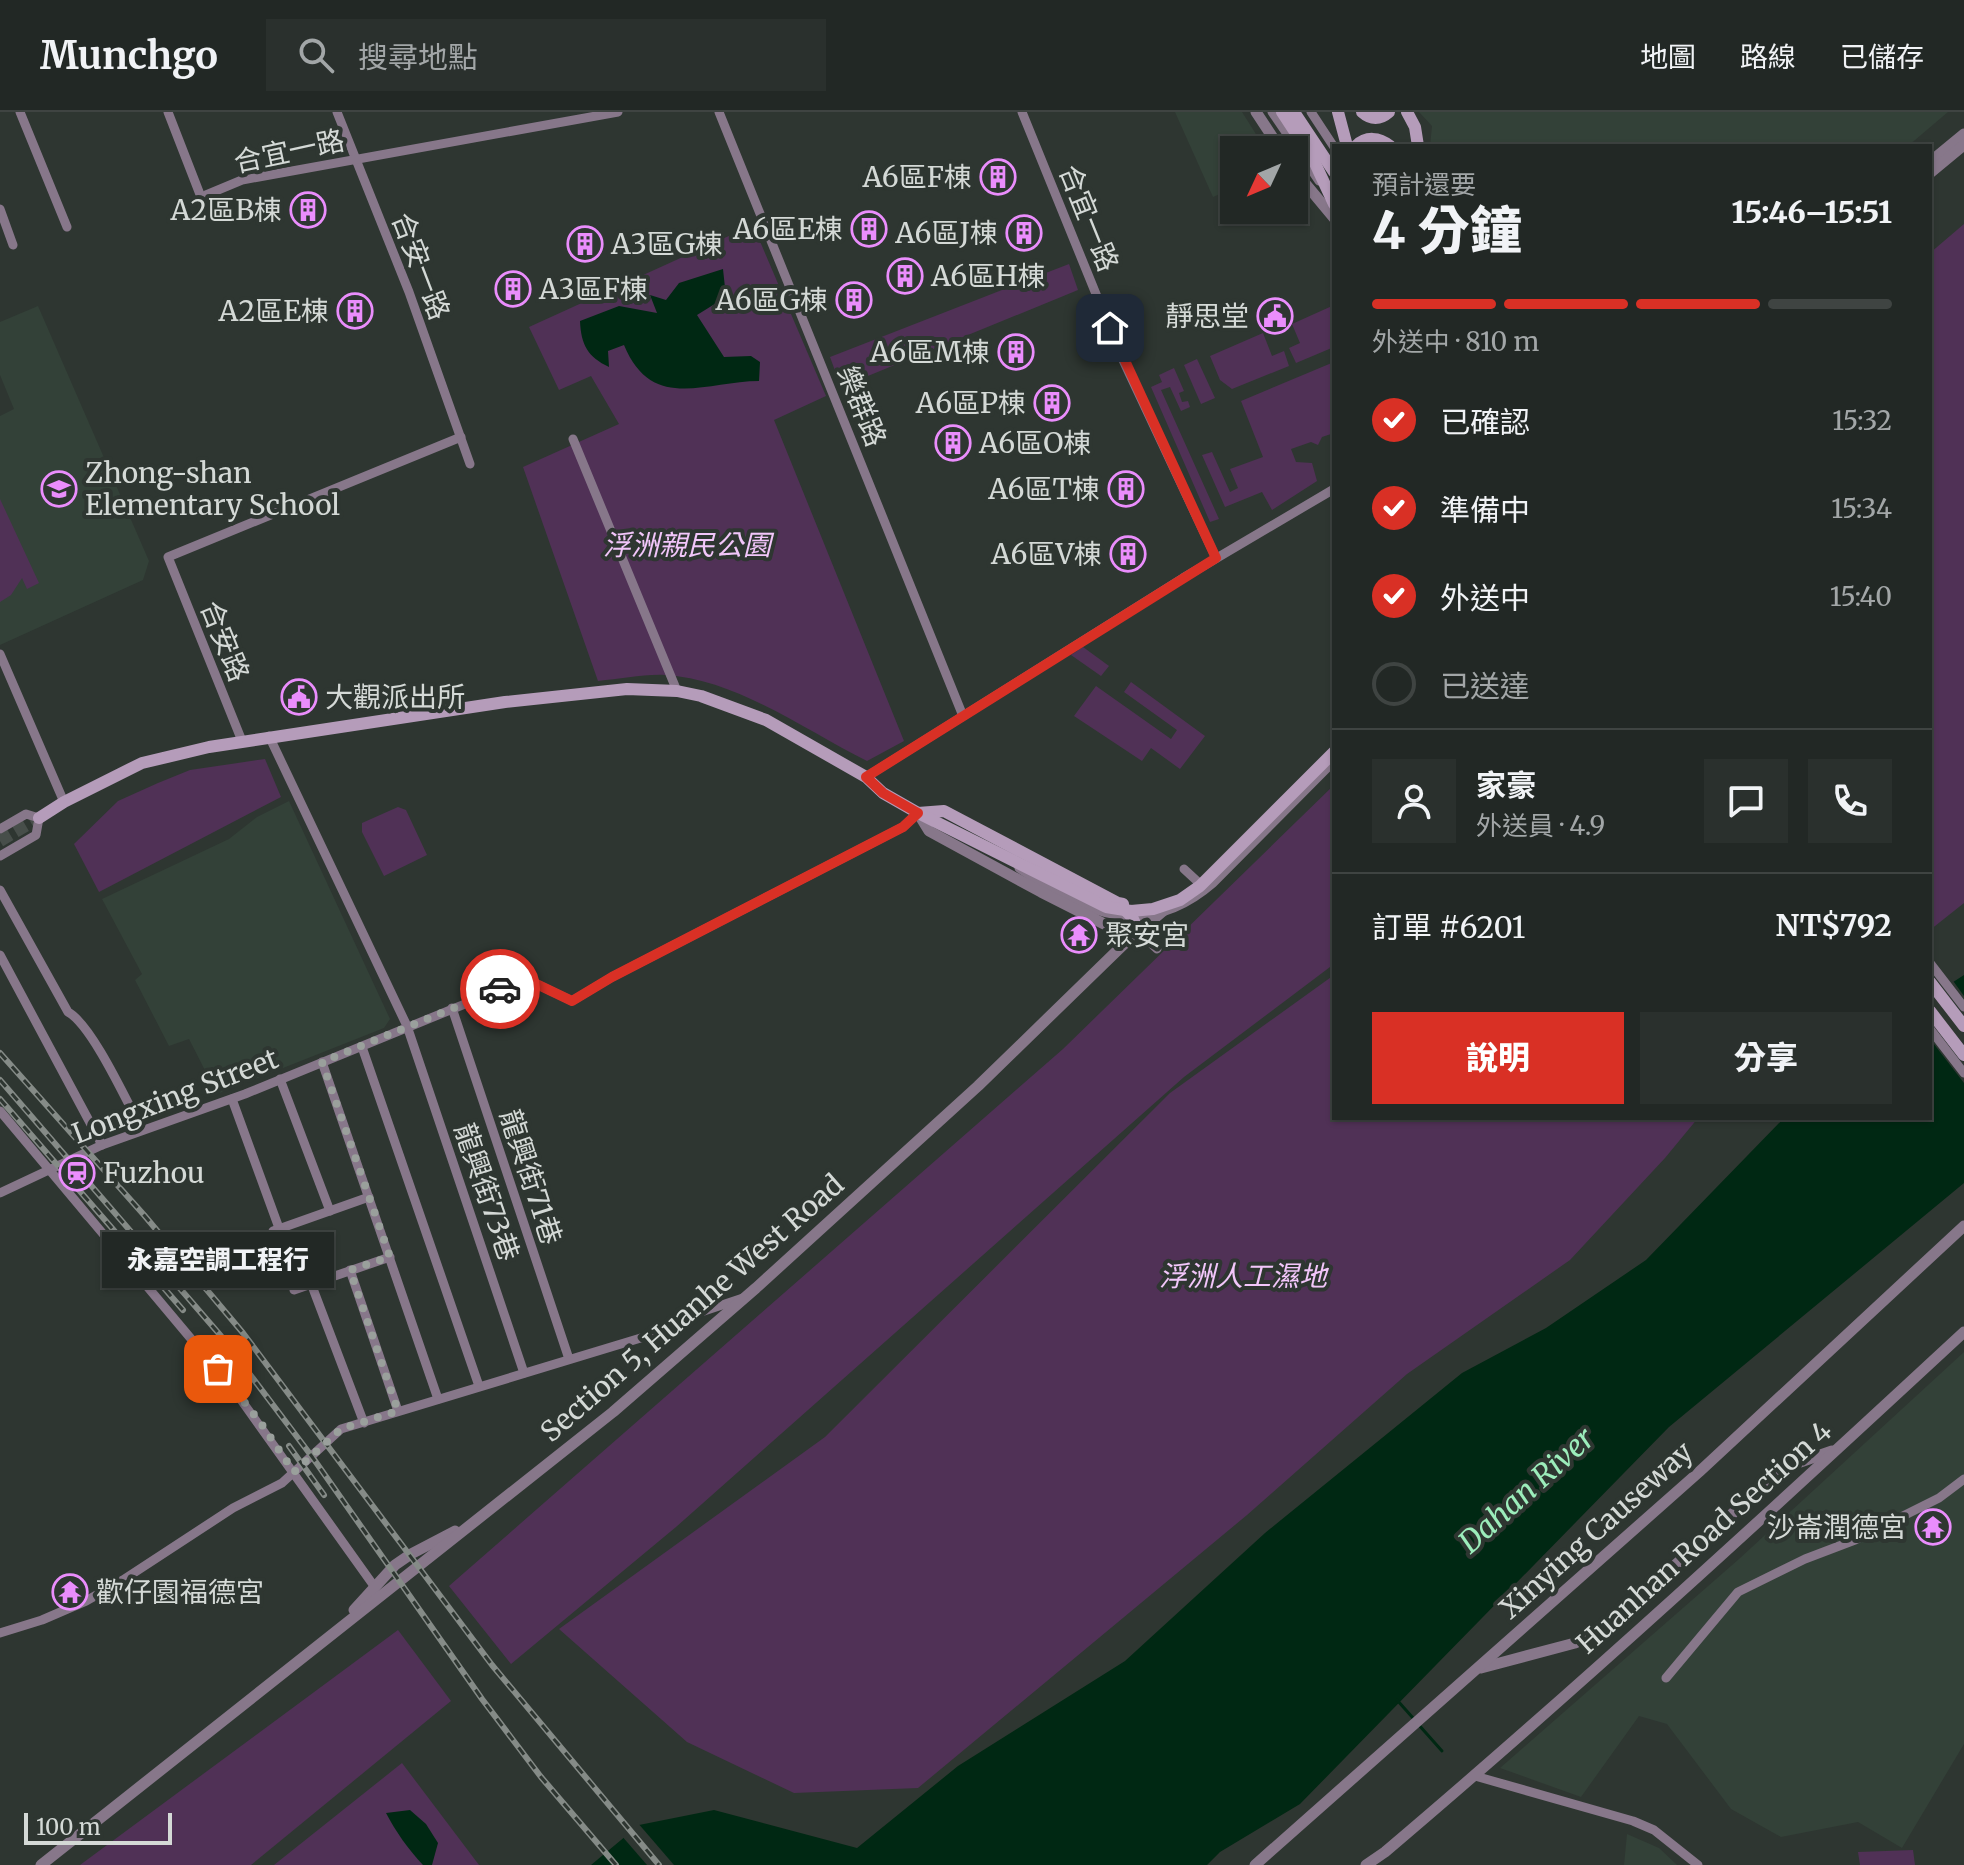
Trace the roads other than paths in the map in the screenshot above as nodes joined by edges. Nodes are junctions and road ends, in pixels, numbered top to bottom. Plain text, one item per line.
1 (20, 112) edge
2 (168, 112) edge
3 (337, 112) edge
4 (618, 112) edge
5 (719, 112) edge
6 (1022, 112) edge
7 (1256, 112) edge
8 (1272, 112) edge
9 (1282, 112) edge
10 (1294, 112) edge
11 (1311, 112) edge
12 (1338, 112) edge
13 (1362, 112) edge
14 (1389, 112) edge
15 (1398, 112) edge
16 (1407, 112) edge
17 (1964, 134) edge
18 (1272, 136) edge
19 (1418, 142) edge
20 (1332, 144) edge
21 (1346, 144) edge
22 (1358, 144) edge
23 (1386, 144) edge
24 (1964, 145) edge
25 (356, 159) junction
26 (1932, 160) edge
27 (1310, 163) junction
28 (1332, 169) edge
29 (1932, 171) edge
30 (1308, 187) edge
31 (1332, 200) edge
32 (0, 209) edge
33 (1332, 216) edge
34 (67, 227) dead end
35 (13, 245) dead end
36 (461, 437) junction
37 (573, 439) dead end
38 (470, 464) dead end
39 (1332, 490) edge
40 (1216, 558) junction
41 (0, 654) edge
42 (677, 691) junction
43 (963, 716) junction
44 (269, 736) junction
45 (242, 741) junction
46 (1332, 743) edge
47 (1332, 754) edge
48 (1332, 763) edge
49 (866, 777) junction
50 (64, 802) junction
51 (918, 813) junction
52 (39, 818) junction
53 (0, 829) edge
54 (0, 856) edge
55 (1003, 857) junction
56 (1184, 869) dead end
57 (1197, 881) junction
58 (0, 890) edge
59 (1180, 896) junction
60 (1118, 903) junction
61 (1139, 932) junction
62 (1157, 949) dead end
63 (0, 955) edge
64 (1932, 966) edge
65 (1932, 985) edge
66 (1964, 1007) edge
67 (452, 1008) junction
68 (1932, 1014) edge
69 (407, 1026) junction
70 (1964, 1026) edge
71 (1932, 1032) edge
72 (362, 1047) junction
73 (1964, 1055) edge
74 (322, 1062) junction
75 (1964, 1073) edge
76 (280, 1079) junction
77 (232, 1099) junction
78 (0, 1111) edge
79 (142, 1130) junction
80 (102, 1145) junction
81 (51, 1169) junction
82 (0, 1193) edge
83 (369, 1197) junction
84 (330, 1211) junction
85 (1964, 1226) edge
86 (390, 1257) junction
87 (350, 1270) junction
88 (312, 1286) junction
89 (294, 1290) dead end
90 (748, 1296) junction
91 (1964, 1332) edge
92 (569, 1359) junction
93 (524, 1373) junction
94 (479, 1386) junction
95 (438, 1399) junction
96 (398, 1411) junction
97 (364, 1423) junction
98 (1837, 1450) junction
99 (294, 1472) junction
100 (1964, 1479) edge
101 (478, 1519) junction
102 (374, 1586) junction
103 (0, 1633) edge
104 (322, 1642) junction
105 (1477, 1669) junction
106 (1666, 1678) dead end
107 (1475, 1776) junction
108 (41, 1865) edge
109 (1255, 1865) edge
110 (1366, 1865) edge
111 (1698, 1865) edge

1 - 34 street
2 - 25 street, 合宜一路
3 - 25 street, 合安一路
4 - 25 street, 合宜一路
5 - 43 street, 樂群路
6 - 40 street, 合宜一路
7 - 18 street
8 - 27 street
9 - 27 main road
10 - 28 main road
11 - 20 street
12 - 21 main road
13 - 14 main road
15 - 19 main road
16 - 19 main road
17 - 26 street
22 - 23 main road
24 - 29 street
25 - 36 street, 合安一路
27 - 31 main road
30 - 33 street
32 - 35 street
36 - 38 street, 合安一路
36 - 45 street, 合安路
37 - 42 street
39 - 40 street
40 - 43 street
41 - 50 street
42 - 44 main road
42 - 49 main road
43 - 49 street
44 - 45 main road
44 - 69 street, 龍興街73巷
45 - 50 main road
46 - 57 main road, Section 5, Huanhe West Road
47 - 55 main road
48 - 55 street
49 - 51 main road
50 - 52 main road
51 - 55 main road
51 - 60 main road
51 - 61 street
51 - 67 street, Longxing Street
52 - 53 street
52 - 54 street
56 - 57 street
57 - 59 main road, Section 5, Huanhe West Road
58 - 79 street
59 - 60 main road
59 - 61 street, Section 5, Huanhe West Road
60 - 61 main road
61 - 62 street
61 - 90 street, Section 5, Huanhe West Road
63 - 80 street
64 - 66 street
65 - 70 main road
67 - 69 street, Longxing Street
67 - 92 street, 龍興街71巷
68 - 73 main road
69 - 72 street, Longxing Street
69 - 93 street, 龍興街73巷
71 - 75 street
72 - 74 street, Longxing Street
72 - 94 street
74 - 76 street, Longxing Street
74 - 83 street
76 - 77 street, Longxing Street
76 - 84 street
77 - 79 street, Longxing Street
77 - 84 street
78 - 81 street
79 - 80 street, Longxing Street
80 - 81 street, Longxing Street
81 - 82 street, Longxing Street
81 - 99 street
83 - 84 street
83 - 86 street
85 - 105 street, Xinying Causeway
86 - 87 street
86 - 95 street
87 - 88 street
87 - 96 street
88 - 89 street
88 - 97 street
90 - 92 street
90 - 101 street, Section 5, Huanhe West Road
91 - 98 street, Huanhan Road Section 4
92 - 93 street
93 - 94 street
94 - 95 street
95 - 96 street
96 - 97 street
97 - 99 street
98 - 105 street
98 - 107 street, Huanhan Road Section 4
99 - 102 street
99 - 103 street
100 - 106 street
101 - 102 street
101 - 104 street, Section 5, Huanhe West Road
102 - 104 street
104 - 108 street, Section 5, Huanhe West Road
105 - 109 street, Xinying Causeway
107 - 110 street, Huanhan Road Section 4
107 - 111 street

